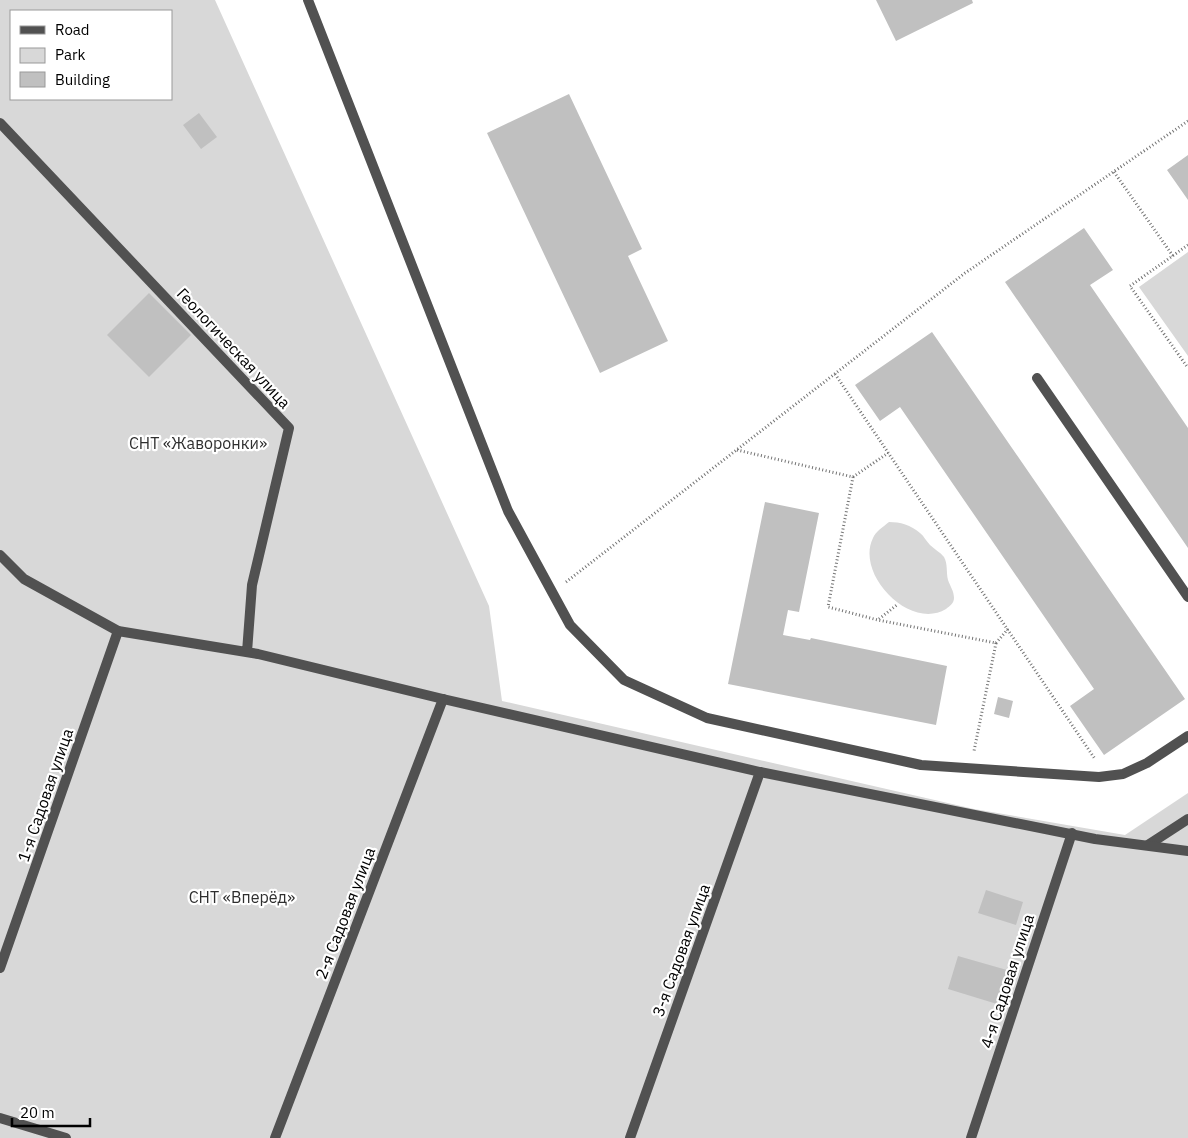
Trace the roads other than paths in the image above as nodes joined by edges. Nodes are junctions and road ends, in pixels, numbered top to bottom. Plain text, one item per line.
1 (308, 0) edge
2 (0, 123) edge
3 (1037, 378) dead end
4 (0, 556) edge
5 (1188, 597) edge
6 (118, 630) junction
7 (247, 652) junction
8 (443, 699) junction
9 (1188, 736) edge
10 (760, 772) junction
11 (1188, 819) edge
12 (1072, 833) junction
13 (1148, 845) junction
14 (1188, 851) edge
15 (0, 968) edge
16 (0, 1118) edge
17 (66, 1138) edge
18 (275, 1138) edge
19 (630, 1138) edge
20 (971, 1138) edge

1 - 9 street
2 - 7 street, Геологическая улица
3 - 5 street
4 - 6 street
6 - 7 street
6 - 15 street, 1-я Садовая улица
7 - 8 street
8 - 10 street
8 - 18 street, 2-я Садовая улица
10 - 12 street
10 - 19 street, 3-я Садовая улица
11 - 13 street
12 - 13 street
12 - 20 street, 4-я Садовая улица
13 - 14 street
16 - 17 street

